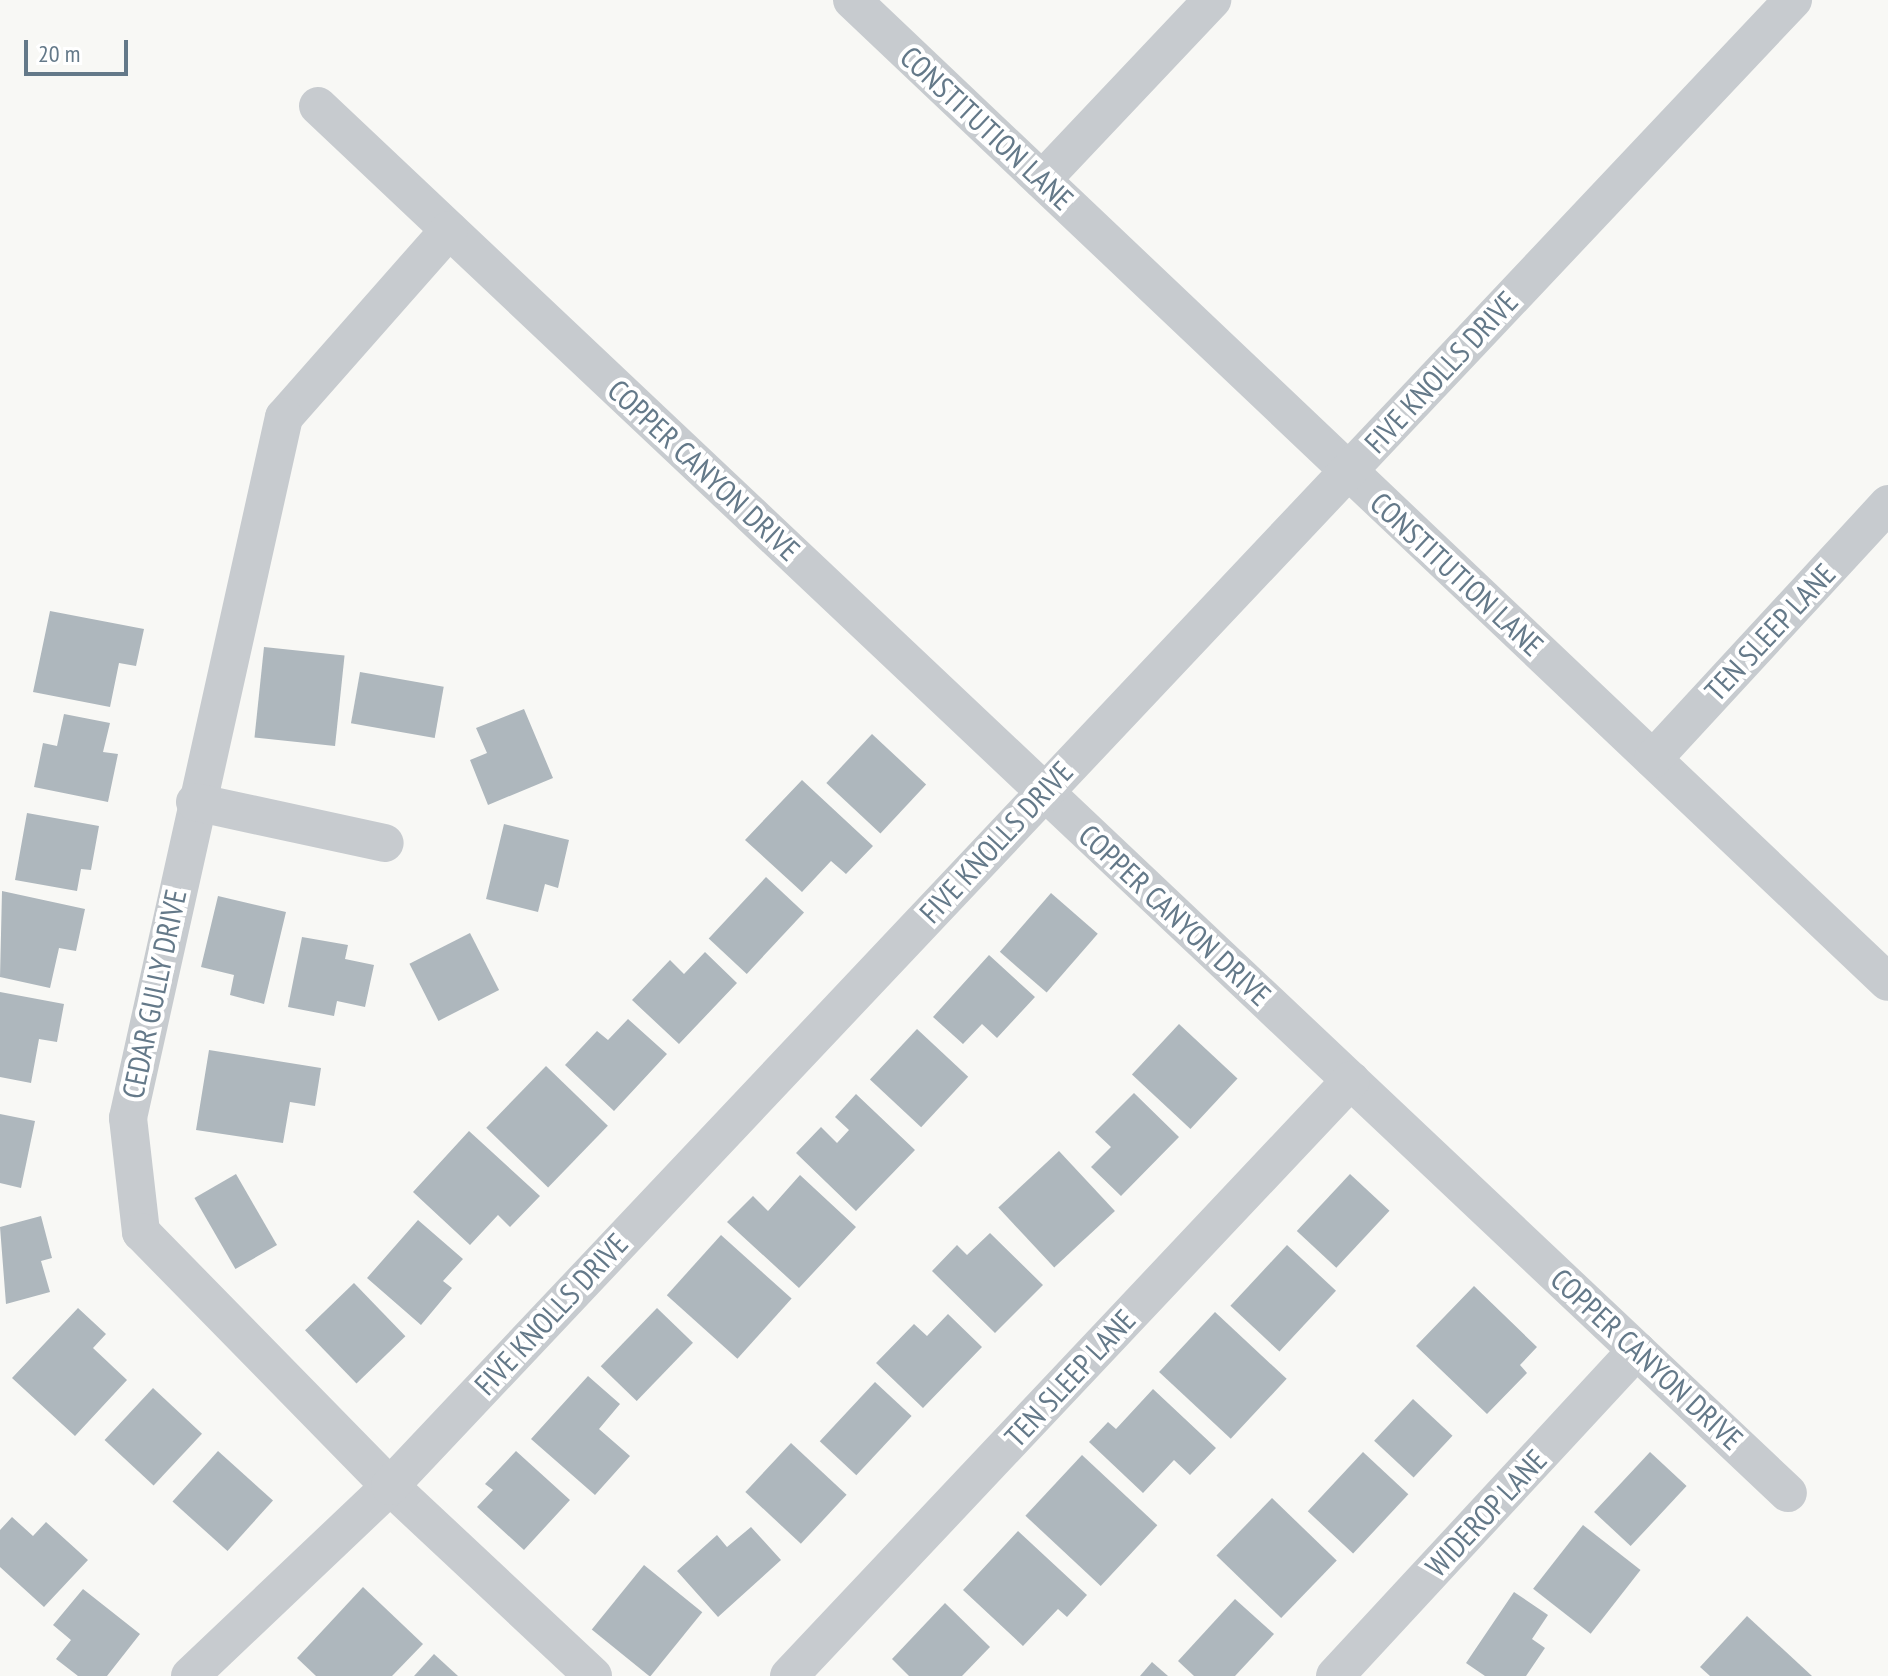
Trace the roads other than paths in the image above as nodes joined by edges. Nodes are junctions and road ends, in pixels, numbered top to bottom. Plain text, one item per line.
1 (852, 0) edge
2 (1212, 0) edge
3 (1793, 0) edge
4 (318, 106) dead end
5 (1042, 180) junction
6 (449, 230) junction
7 (1347, 471) junction
8 (1888, 504) edge
9 (1653, 759) junction
10 (1044, 791) junction
11 (195, 802) junction
12 (385, 843) dead end
13 (1888, 982) edge
14 (1351, 1080) junction
15 (1637, 1350) junction
16 (390, 1486) junction
17 (1788, 1493) dead end
18 (580, 1664) edge
19 (190, 1676) edge
20 (789, 1676) edge
21 (1335, 1676) edge

1 - 5 street, CONSTITUTION LANE
2 - 5 street
3 - 7 street, FIVE KNOLLS DRIVE
4 - 6 street, COPPER CANYON DRIVE
5 - 7 street, CONSTITUTION LANE
6 - 10 street, COPPER CANYON DRIVE
6 - 11 street, CEDAR GULLY DRIVE
7 - 9 street, CONSTITUTION LANE
7 - 10 street, FIVE KNOLLS DRIVE
8 - 9 street, TEN SLEEP LANE
9 - 13 street, CONSTITUTION LANE
10 - 14 street, COPPER CANYON DRIVE
10 - 16 street, FIVE KNOLLS DRIVE
11 - 12 street
11 - 16 street, CEDAR GULLY DRIVE
14 - 15 street, COPPER CANYON DRIVE
14 - 20 street, TEN SLEEP LANE
15 - 17 street, COPPER CANYON DRIVE
15 - 21 street, WIDEROP LANE
16 - 18 street, CEDAR GULLY DRIVE
16 - 19 street, FIVE KNOLLS DRIVE

